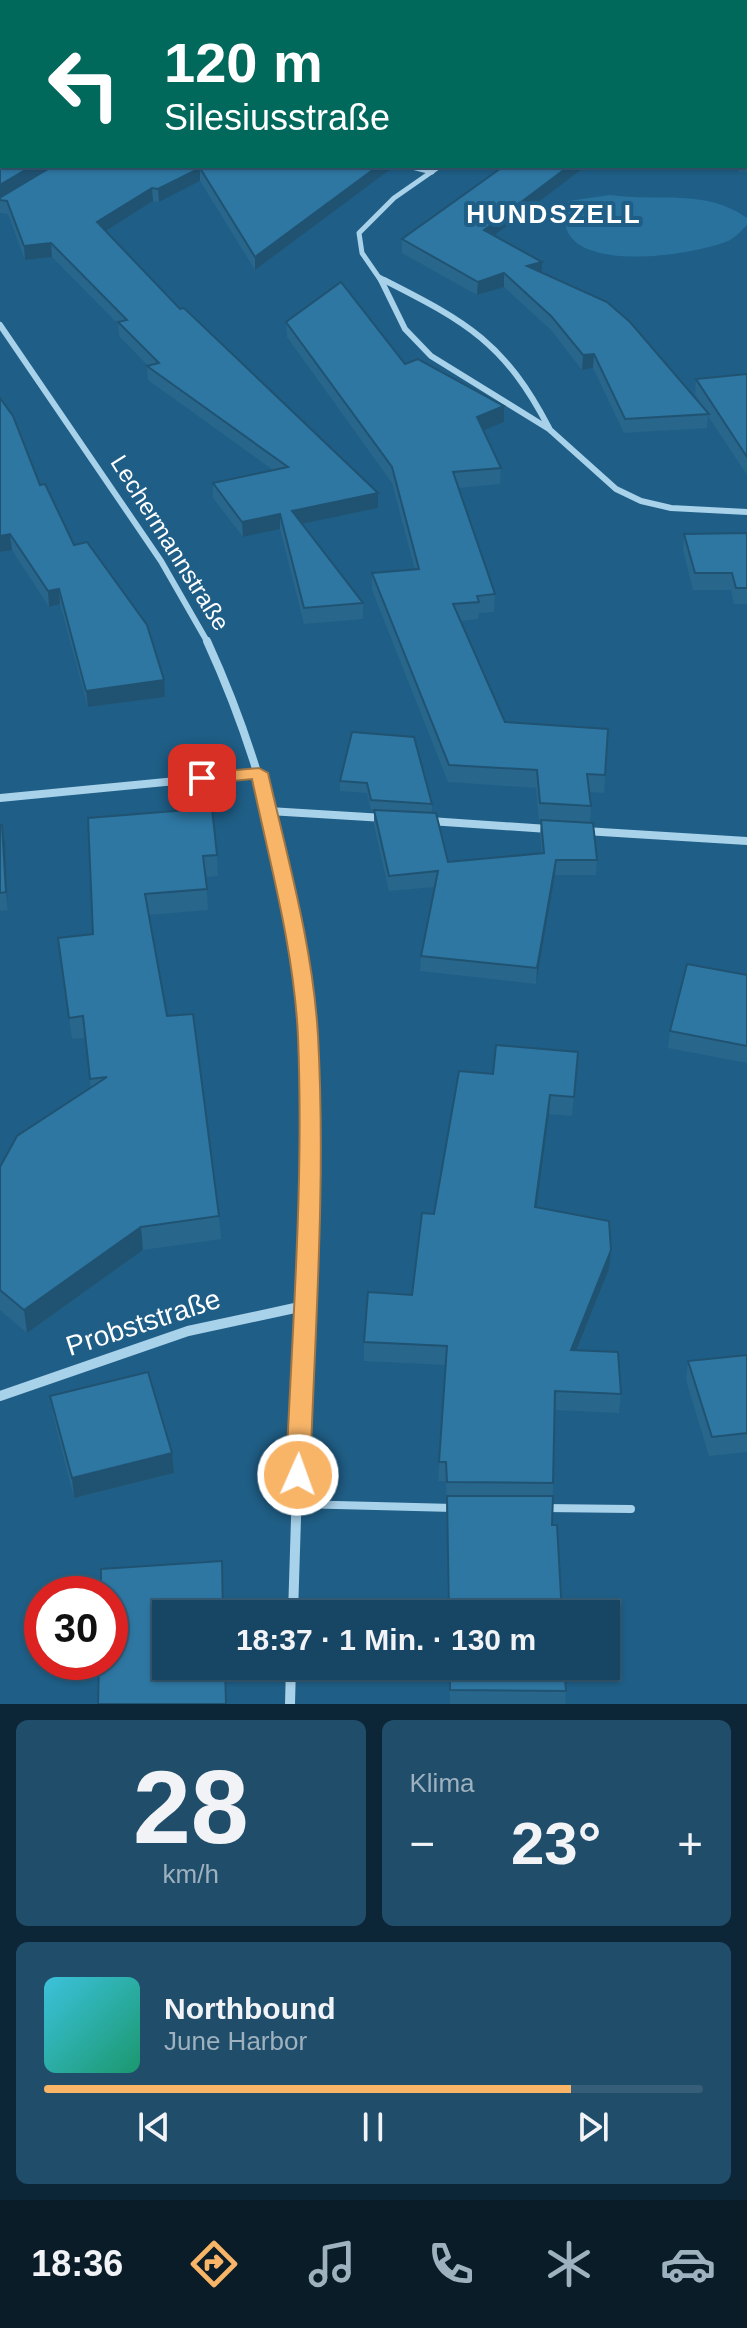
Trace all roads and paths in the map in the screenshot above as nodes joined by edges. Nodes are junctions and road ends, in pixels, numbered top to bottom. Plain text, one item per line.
1 (416, 168) edge
2 (437, 168) edge
3 (432, 172) junction
4 (379, 277) junction
5 (0, 325) edge
6 (550, 429) junction
7 (747, 512) edge
8 (259, 773) junction
9 (0, 798) edge
10 (269, 811) junction
11 (393, 819) edge
12 (424, 821) edge
13 (564, 830) edge
14 (580, 831) edge
15 (747, 841) edge
16 (304, 1306) junction
17 (0, 1396) edge
18 (297, 1504) junction
19 (466, 1508) edge
20 (541, 1508) edge
21 (631, 1509) dead end
22 (294, 1600) edge
23 (291, 1680) edge
24 (290, 1704) edge

1 - 3 street
2 - 3 street
3 - 4 street
4 - 6 street
4 - 6 street
5 - 8 street, Lechermannstraße
6 - 7 street
8 - 9 street
8 - 10 street, Lechermannstraße
10 - 11 street
10 - 16 street, Lechermannstraße
12 - 13 street
14 - 15 street
16 - 17 street, Probststraße
16 - 18 street, Lechermannstraße
18 - 19 lane
18 - 22 street, Lechermannstraße
20 - 21 lane
23 - 24 street

